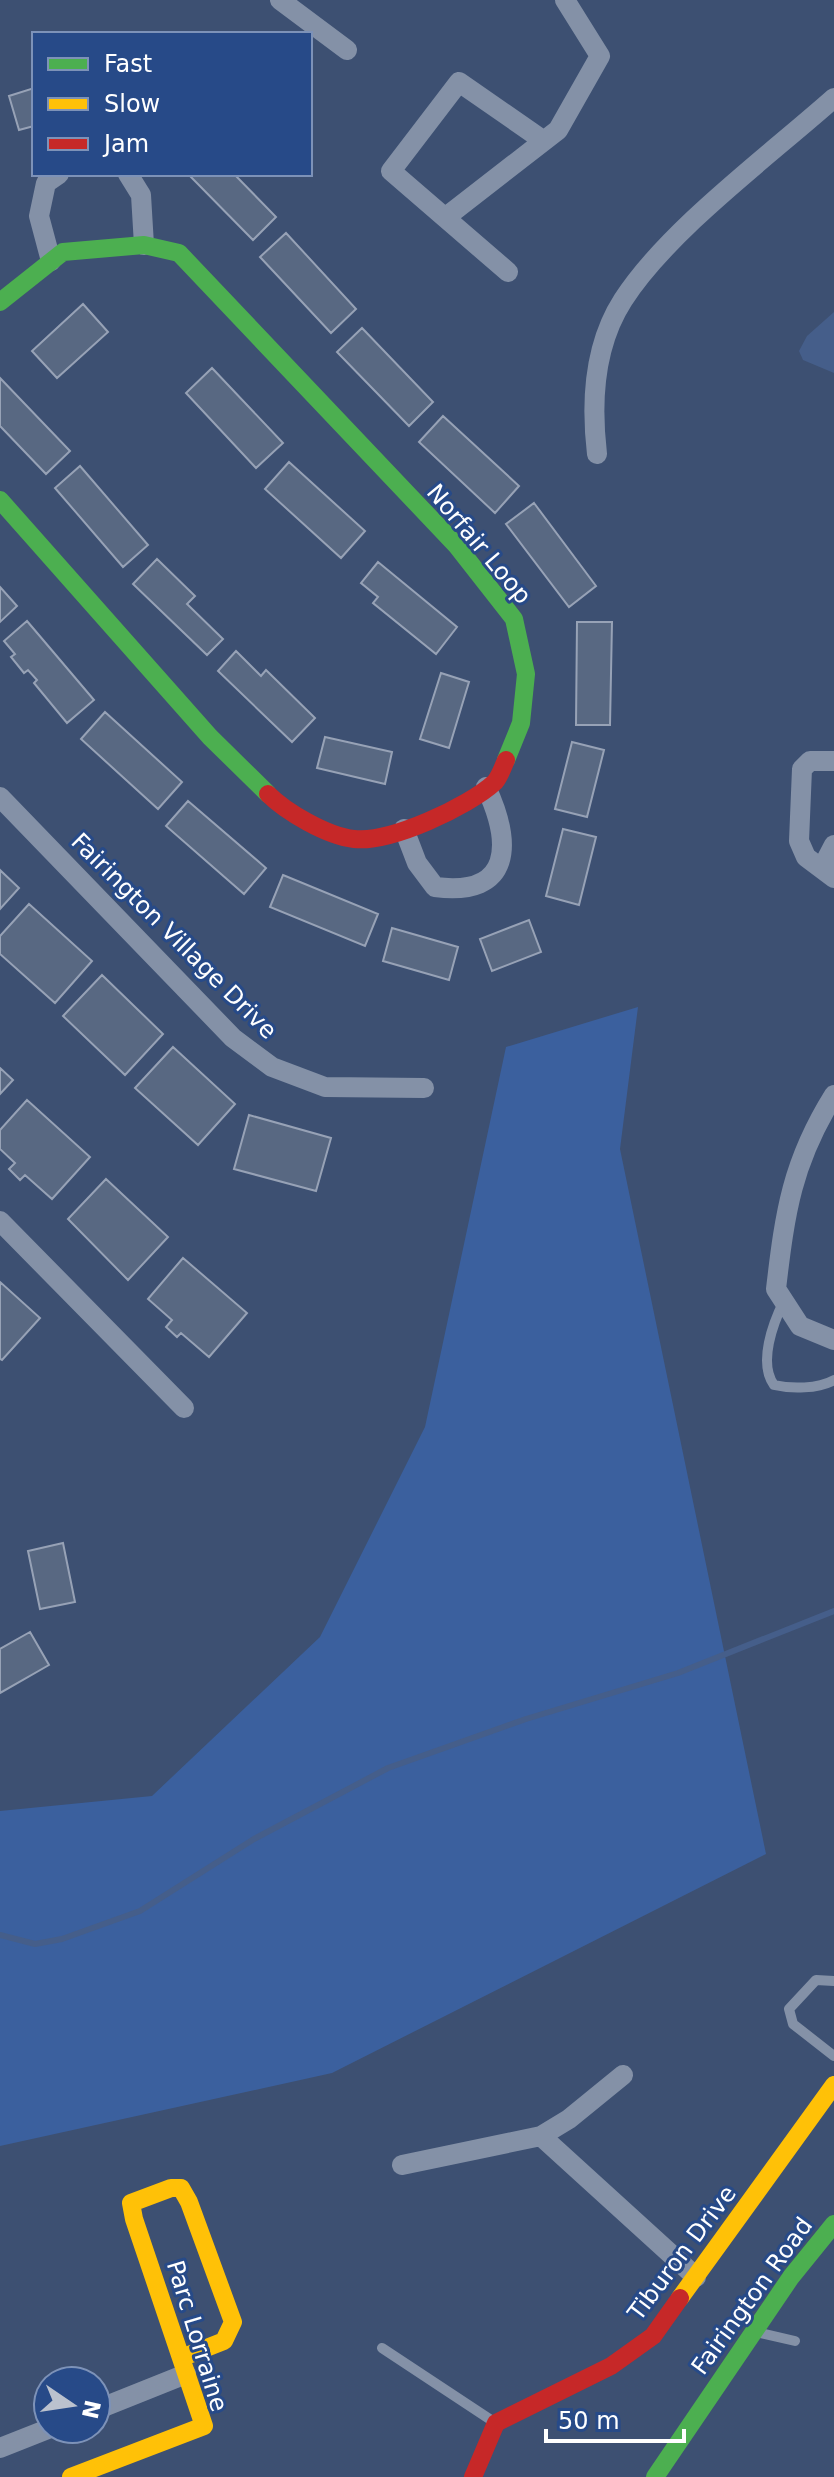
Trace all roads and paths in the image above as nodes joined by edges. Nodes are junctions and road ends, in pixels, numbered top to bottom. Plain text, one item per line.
1 (280, 0) edge
2 (565, 0) edge
3 (347, 50) dead end
4 (834, 98) edge
5 (544, 141) junction
6 (56, 176) edge
7 (129, 176) edge
8 (446, 217) junction
9 (144, 245) junction
10 (51, 261) junction
11 (508, 272) dead end
12 (0, 302) edge
13 (597, 454) dead end
14 (0, 500) edge
15 (834, 761) edge
16 (486, 787) junction
17 (0, 797) edge
18 (404, 829) junction
19 (834, 845) edge
20 (828, 873) edge
21 (424, 1088) dead end
22 (834, 1095) edge
23 (0, 1221) edge
24 (784, 1301) junction
25 (834, 1340) edge
26 (834, 1380) edge
27 (184, 1408) dead end
28 (834, 1981) edge
29 (834, 2056) edge
30 (623, 2075) dead end
31 (834, 2085) edge
32 (541, 2136) junction
33 (402, 2165) dead end
34 (834, 2224) edge
35 (696, 2277) junction
36 (754, 2331) junction
37 (795, 2341) dead end
38 (382, 2348) dead end
39 (184, 2366) junction
40 (112, 2402) edge
41 (496, 2423) junction
42 (32, 2435) edge
43 (0, 2448) edge
44 (71, 2477) edge
45 (473, 2477) edge
46 (655, 2477) edge

1 - 3 street
2 - 5 street
4 - 13 street
5 - 8 street
5 - 8 street
6 - 10 street
7 - 9 street
8 - 11 street
9 - 10 street, Norfair Loop
9 - 16 street, Norfair Loop
10 - 12 street, Norfair Loop
14 - 18 street, Norfair Loop
15 - 20 street
16 - 18 street, Norfair Loop
16 - 18 street
17 - 21 street, Fairington Village Drive
19 - 20 street
22 - 24 street
23 - 27 street
24 - 25 street
24 - 26 lane
28 - 29 lane
30 - 32 street
31 - 35 street, Tiburon Drive
32 - 33 street
32 - 35 street
34 - 36 street, Fairington Road
35 - 41 street, Tiburon Drive
36 - 37 lane
36 - 46 street, Fairington Road
38 - 41 lane
39 - 39 street, Parc Lorraine
39 - 40 street
39 - 44 street, Parc Lorraine
41 - 45 street
42 - 43 street

